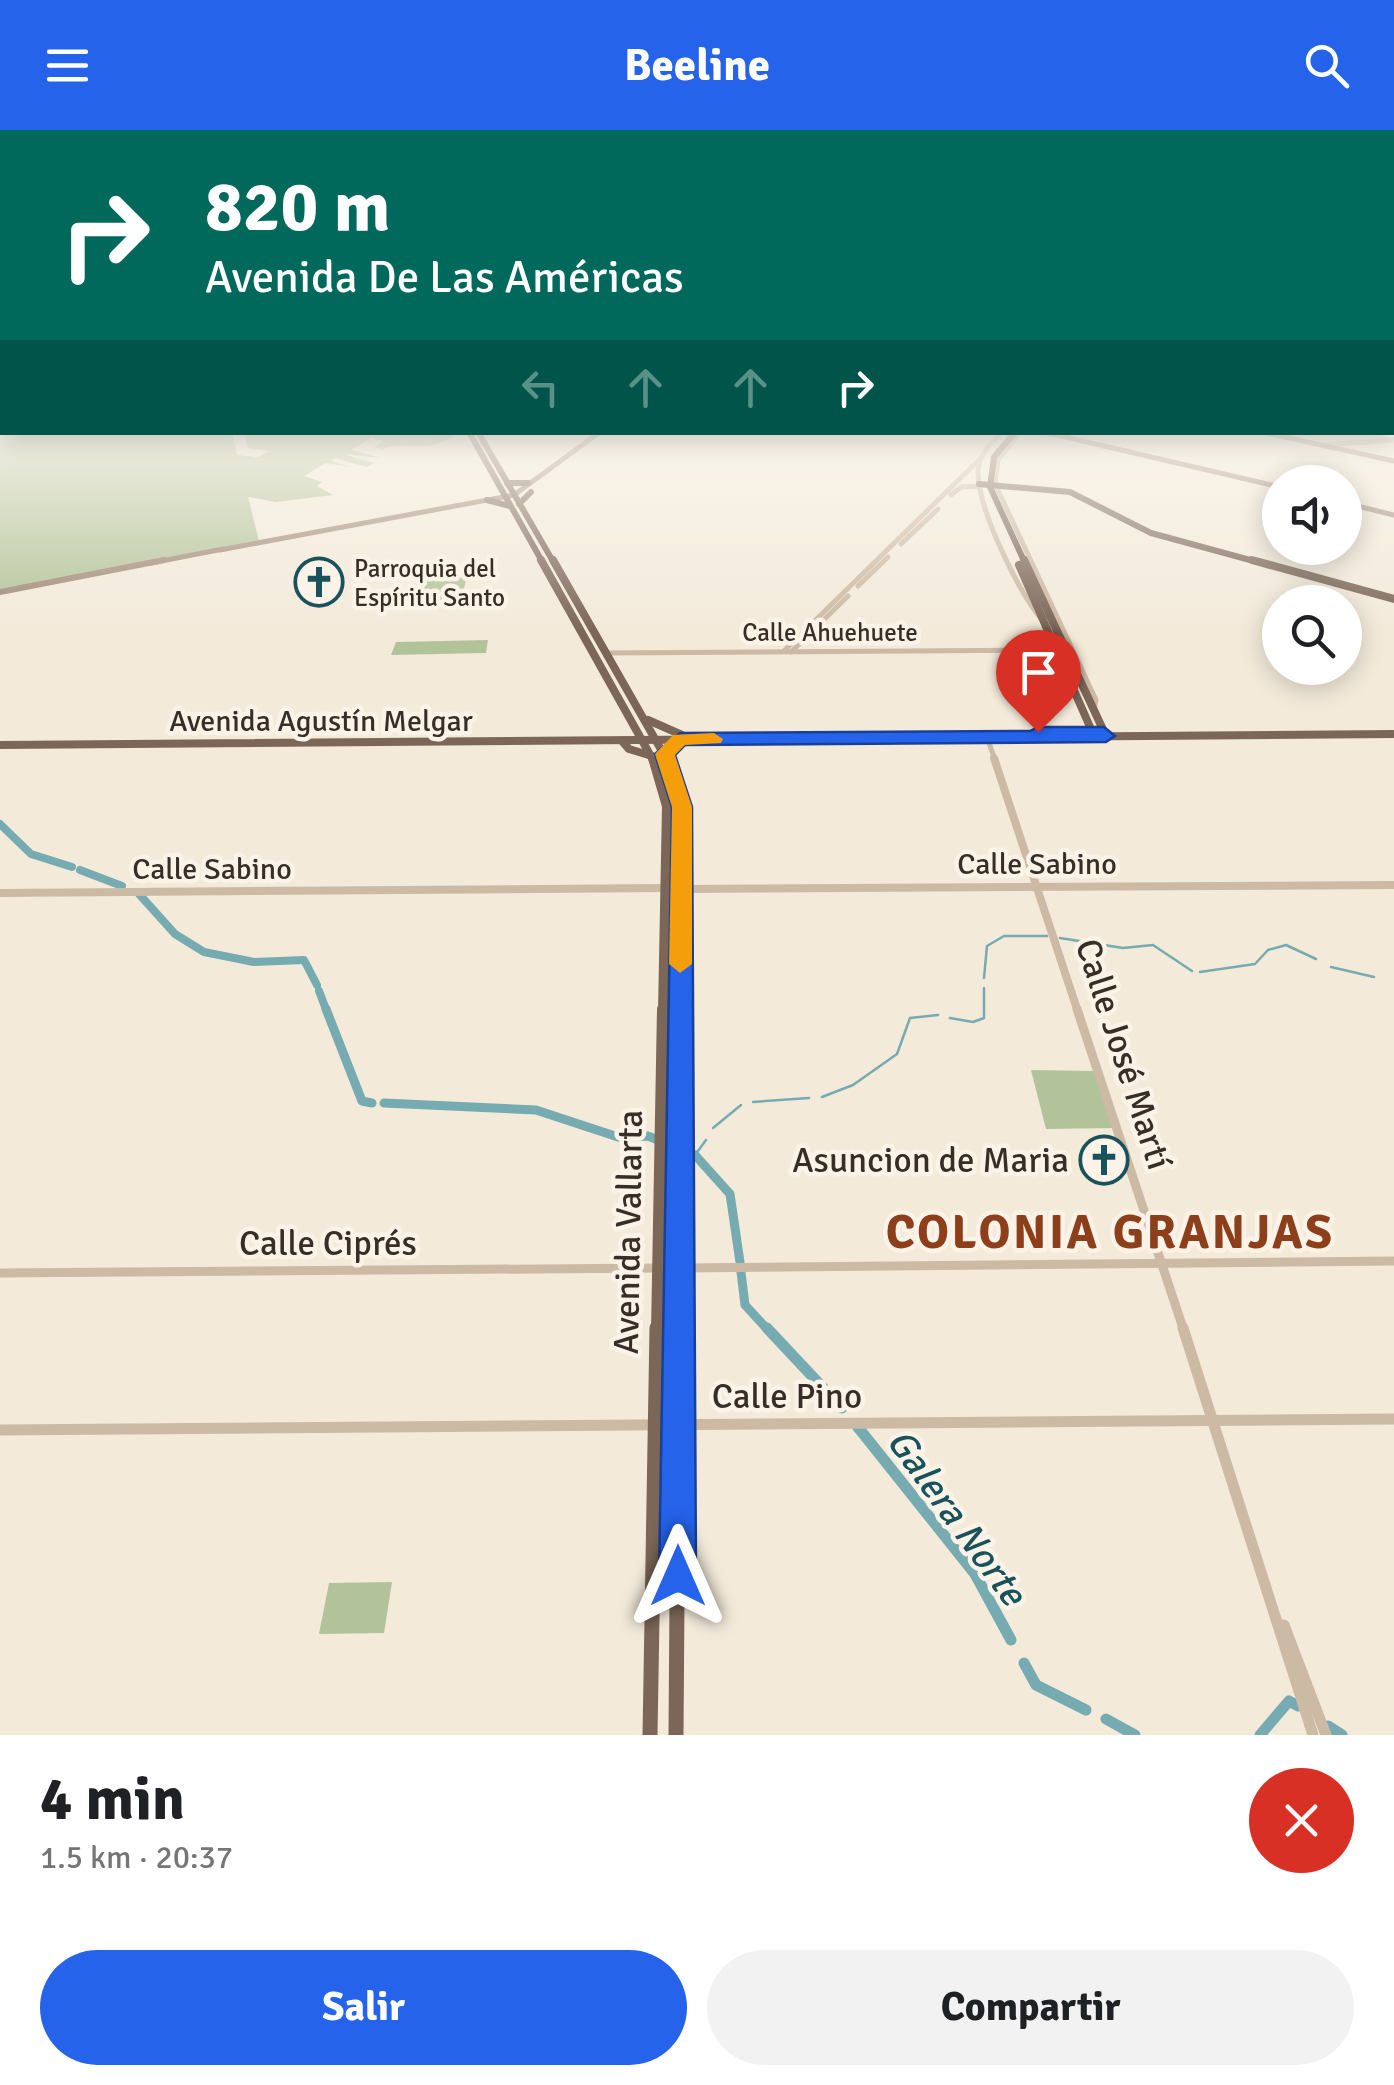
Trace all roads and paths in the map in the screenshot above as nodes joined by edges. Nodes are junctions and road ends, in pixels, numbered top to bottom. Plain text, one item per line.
1 (500, 481) edge
2 (501, 481) edge
3 (539, 481) edge
4 (958, 481) edge
5 (989, 481) edge
6 (991, 481) edge
7 (990, 484) junction
8 (503, 485) junction
9 (530, 488) junction
10 (510, 496) junction
11 (486, 500) junction
12 (515, 505) junction
13 (1362, 507) edge
14 (1394, 514) edge
15 (0, 592) edge
16 (1394, 601) edge
17 (1044, 621) junction
18 (1055, 650) junction
19 (787, 652) junction
20 (606, 653) junction
21 (1096, 715) junction
22 (643, 717) junction
23 (1084, 720) junction
24 (632, 722) junction
25 (1394, 732) edge
26 (1098, 735) junction
27 (610, 737) junction
28 (682, 737) junction
29 (641, 738) junction
30 (655, 738) junction
31 (987, 738) junction
32 (622, 741) junction
33 (0, 743) edge
34 (665, 754) junction
35 (652, 756) junction
36 (1394, 884) edge
37 (1037, 887) junction
38 (665, 888) junction
39 (681, 888) junction
40 (0, 893) edge
41 (1394, 1261) edge
42 (1162, 1264) junction
43 (657, 1268) junction
44 (680, 1268) junction
45 (0, 1274) edge
46 (1214, 1419) junction
47 (1394, 1419) edge
48 (653, 1424) junction
49 (678, 1424) junction
50 (0, 1430) edge
51 (1279, 1617) junction
52 (650, 1735) edge
53 (676, 1735) edge
54 (1313, 1735) edge
55 (1326, 1735) edge

1 - 8 main road
2 - 8 main road
3 - 9 main road
4 - 19 street
5 - 7 street
6 - 7 main road
7 - 16 main road
7 - 17 main road
7 - 17 street
7 - 19 street
7 - 21 main road
7 - 21 street
8 - 9 main road
8 - 10 main road
8 - 11 main road
9 - 10 main road
9 - 12 main road
10 - 11 main road
10 - 12 main road
11 - 12 main road
11 - 15 main road
12 - 20 main road, Avenida Vallarta
12 - 24 main road, Avenida Vallarta
13 - 14 main road
17 - 18 main road
18 - 19 street, Calle Ahuehuete
18 - 23 main road
19 - 20 street, Calle Ahuehuete
20 - 22 main road, Avenida Vallarta
21 - 23 main road
21 - 26 main road
22 - 28 main road
22 - 30 main road, Avenida Vallarta
23 - 26 main road
24 - 27 main road
24 - 29 main road, Avenida Vallarta
25 - 26 main road
26 - 28 main road
26 - 31 main road
27 - 29 main road, Avenida Agustín Melgar
27 - 33 main road, Avenida Agustín Melgar
28 - 30 main road
28 - 31 main road
28 - 34 main road
29 - 30 main road
29 - 32 main road, Avenida Agustín Melgar
29 - 35 main road, Avenida Vallarta
30 - 34 main road, Avenida Vallarta
31 - 37 street, Calle José Martí
32 - 33 main road, Avenida Agustín Melgar
32 - 35 main road
34 - 39 main road, Avenida Vallarta
35 - 38 main road, Avenida Vallarta
36 - 37 street, Calle Sabino
37 - 39 street, Calle Sabino
37 - 42 street, Calle José Martí
38 - 40 street, Calle Sabino
38 - 43 main road, Avenida Vallarta
39 - 44 main road, Avenida Vallarta
41 - 42 street
42 - 44 street
42 - 46 street, Calle José Martí
43 - 45 street, Calle Ciprés
43 - 48 main road, Avenida Vallarta
44 - 49 main road, Avenida Vallarta
46 - 47 street, Calle Pino
46 - 49 street, Calle Pino
46 - 51 street, Calle José Martí
48 - 49 street, Calle Pino
48 - 50 street, Calle Pino
48 - 52 main road, Avenida Vallarta
49 - 53 main road, Avenida Vallarta
51 - 54 street, Calle José Martí
51 - 55 street, Calle José Martí

